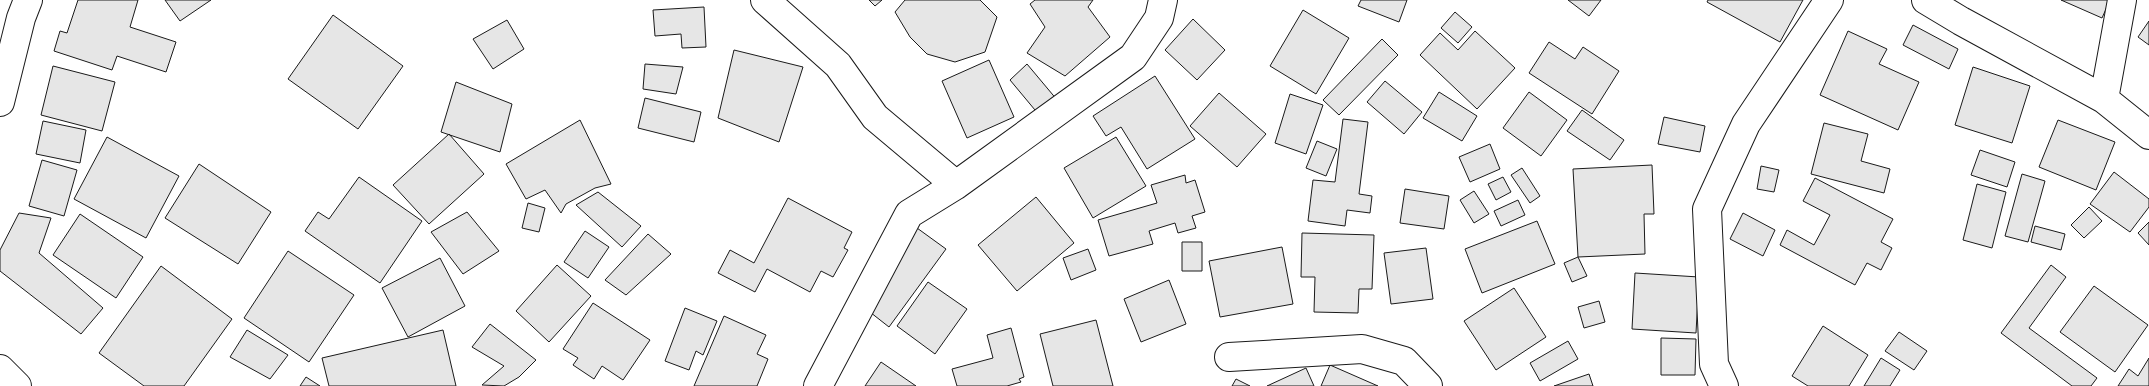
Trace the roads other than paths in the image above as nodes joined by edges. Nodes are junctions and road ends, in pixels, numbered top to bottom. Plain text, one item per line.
1 (28, 0) edge
2 (765, 0) edge
3 (1163, 0) edge
4 (1829, 0) edge
5 (1926, 0) edge
6 (2122, 0) edge
7 (1961, 11) edge
8 (2104, 99) junction
9 (0, 102) edge
10 (2149, 135) edge
11 (956, 185) junction
12 (1229, 357) dead end
13 (0, 369) edge
14 (18, 386) edge
15 (818, 386) edge
16 (1428, 386) edge
17 (1724, 386) edge

1 - 9 street
2 - 11 street
3 - 11 street
4 - 17 street
5 - 7 street
6 - 8 street
7 - 8 street
8 - 10 street
11 - 15 street
12 - 16 street
13 - 14 street

